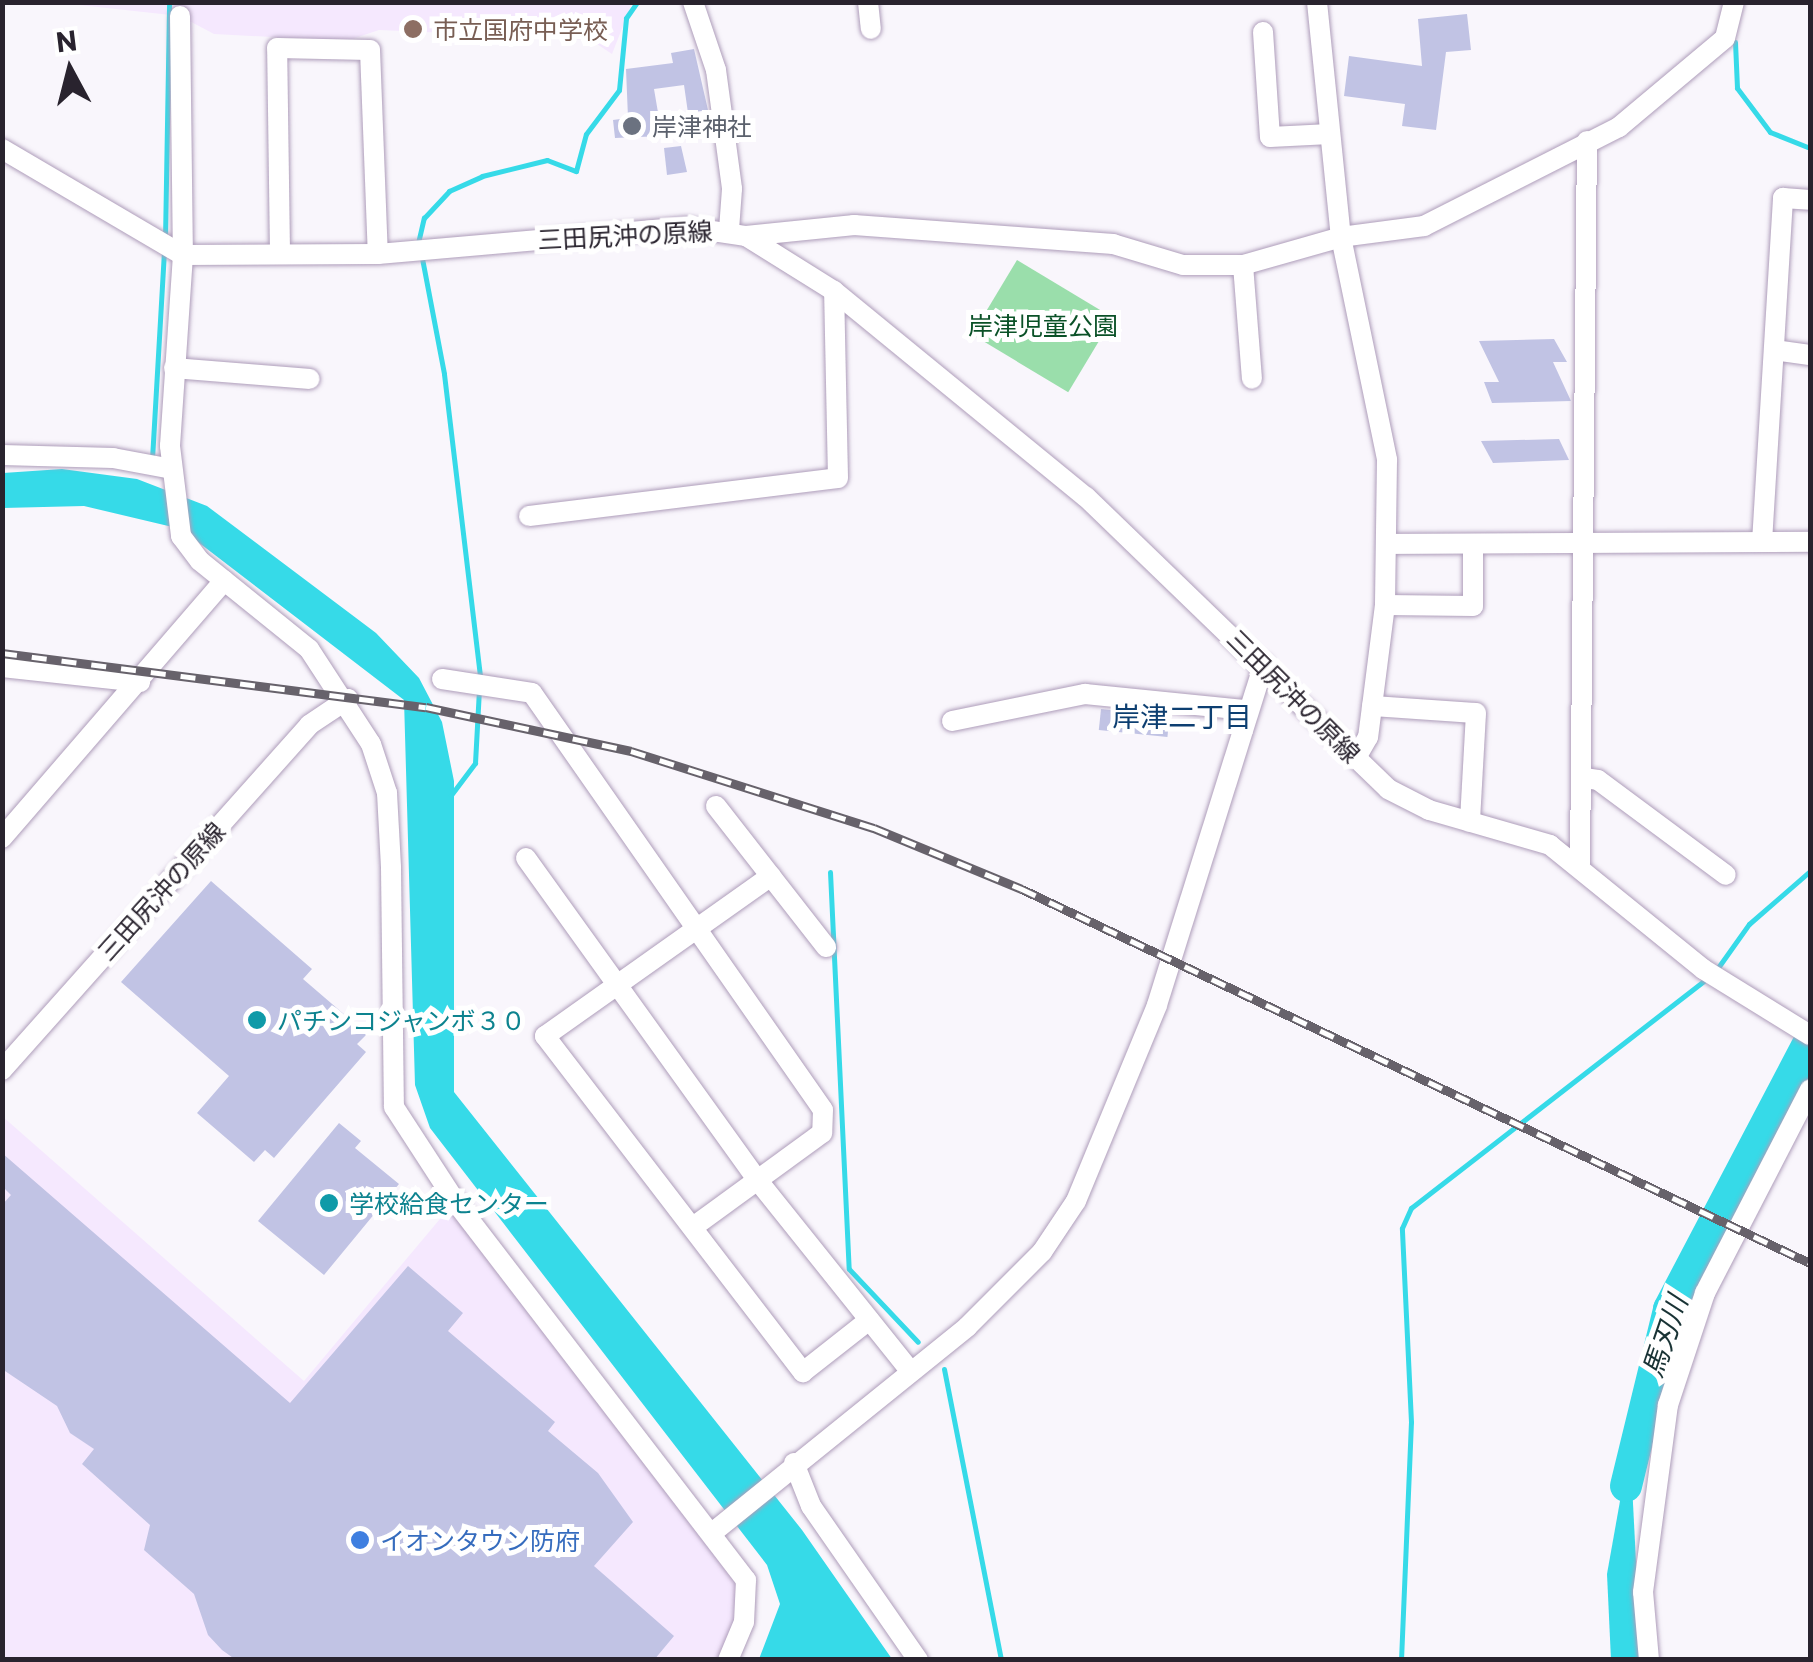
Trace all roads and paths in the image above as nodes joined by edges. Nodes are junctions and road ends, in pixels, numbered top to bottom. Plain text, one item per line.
1 (693, 2) edge
2 (868, 2) edge
3 (1317, 2) edge
4 (1734, 2) edge
5 (180, 16) dead end
6 (870, 29) dead end
7 (1263, 32) dead end
8 (1330, 134) junction
9 (1587, 141) junction
10 (2, 150) edge
11 (1810, 200) edge
12 (738, 233) junction
13 (1340, 236) junction
14 (280, 253) junction
15 (183, 254) junction
16 (378, 254) junction
17 (1243, 265) junction
18 (834, 291) junction
19 (1774, 350) junction
20 (1810, 355) edge
21 (174, 368) junction
22 (310, 379) dead end
23 (1252, 380) dead end
24 (2, 456) edge
25 (173, 476) junction
26 (528, 516) dead end
27 (1762, 542) junction
28 (1810, 542) edge
29 (1387, 544) junction
30 (1473, 544) junction
31 (1585, 544) junction
32 (224, 581) junction
33 (1385, 605) junction
34 (1264, 664) junction
35 (2, 667) edge
36 (442, 679) dead end
37 (140, 682) junction
38 (348, 698) junction
39 (1372, 706) junction
40 (1246, 710) junction
41 (952, 722) dead end
42 (1358, 754) junction
43 (1584, 778) junction
44 (716, 806) dead end
45 (1470, 822) junction
46 (2, 838) edge
47 (526, 858) dead end
48 (1580, 864) junction
49 (1726, 874) dead end
50 (770, 876) junction
51 (694, 933) junction
52 (826, 946) dead end
53 (616, 988) junction
54 (1804, 1031) edge
55 (2, 1070) edge
56 (1810, 1090) edge
57 (759, 1182) junction
58 (693, 1227) junction
59 (869, 1320) junction
60 (911, 1372) junction
61 (790, 1467) junction
62 (718, 1527) junction
63 (728, 1660) edge
64 (918, 1660) edge
65 (1649, 1660) edge

1 - 12 street
2 - 6 street
3 - 8 street
4 - 9 street
5 - 15 street
7 - 8 street
8 - 13 street
9 - 13 street
9 - 31 street
10 - 15 street
11 - 19 street
12 - 16 street, 三田尻沖の原線
12 - 17 street
12 - 18 street, 三田尻沖の原線
13 - 17 street
13 - 29 street
14 - 15 street, 三田尻沖の原線
14 - 16 street, 三田尻沖の原線
14 - 16 street
15 - 21 street
17 - 23 street
18 - 26 street
18 - 34 street, 三田尻沖の原線
19 - 20 street
19 - 27 street
21 - 22 street
21 - 25 street
24 - 25 street
25 - 32 street
27 - 28 street
27 - 31 street
29 - 30 street
29 - 33 street
30 - 31 street
30 - 33 street
31 - 43 street
32 - 37 street
32 - 38 street
33 - 39 street
34 - 40 street
34 - 42 street, 三田尻沖の原線
35 - 37 street
36 - 51 street
37 - 46 street
38 - 55 street, 三田尻沖の原線
38 - 62 street
39 - 42 street
39 - 45 street
40 - 41 street
40 - 60 street
42 - 45 street, 三田尻沖の原線
43 - 48 street
43 - 49 street
44 - 50 street
45 - 48 street, 三田尻沖の原線
47 - 53 street
48 - 54 street, 三田尻沖の原線
50 - 51 street
50 - 52 street
51 - 53 street
51 - 57 street
53 - 57 street
53 - 58 street
56 - 65 street
57 - 58 street
57 - 59 street
58 - 59 street
59 - 60 street
60 - 61 street
61 - 62 street
61 - 64 street
62 - 63 street

